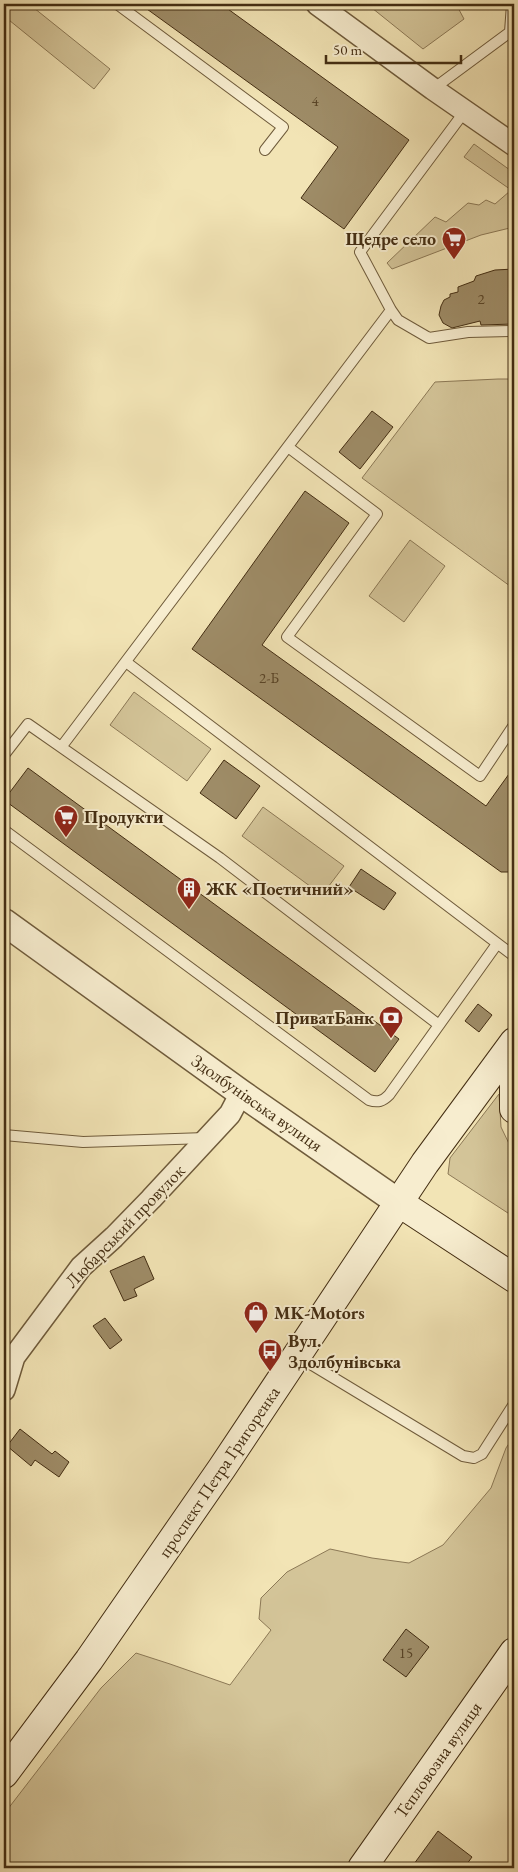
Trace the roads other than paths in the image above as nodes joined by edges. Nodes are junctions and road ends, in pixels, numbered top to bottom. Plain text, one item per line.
1 (117, 4) edge
2 (317, 4) edge
3 (512, 4) edge
4 (433, 89) junction
5 (465, 111) junction
6 (514, 145) edge
7 (265, 150) dead end
8 (391, 310) junction
9 (514, 330) edge
10 (288, 447) junction
11 (126, 662) junction
12 (514, 726) edge
13 (62, 746) junction
14 (4, 755) edge
15 (4, 830) edge
16 (4, 922) edge
17 (497, 944) junction
18 (514, 956) edge
19 (439, 1025) junction
20 (514, 1042) edge
21 (514, 1081) edge
22 (241, 1093) junction
23 (514, 1109) edge
24 (4, 1135) edge
25 (207, 1138) junction
26 (398, 1202) junction
27 (514, 1278) edge
28 (297, 1356) junction
29 (4, 1390) edge
30 (514, 1404) edge
31 (514, 1652) edge
32 (4, 1774) edge
33 (362, 1868) edge

1 - 7 lane
2 - 4 street
3 - 4 lane
4 - 5 street
5 - 6 street
5 - 8 lane
8 - 9 lane
8 - 10 lane
10 - 11 lane
10 - 12 lane
11 - 13 lane
11 - 17 lane
13 - 14 lane
13 - 19 lane
15 - 19 lane
16 - 22 street, Здолбунівська вулиця
17 - 18 lane
17 - 19 lane
20 - 26 main road, проспект Петра Григоренка
21 - 23 main road
22 - 25 street, Любарський провулок
22 - 26 street, Здолбунівська вулиця
24 - 25 lane
25 - 29 street, Любарський провулок
26 - 27 main road, Здолбунівська вулиця
26 - 28 main road, проспект Петра Григоренка
28 - 30 lane
28 - 32 main road, проспект Петра Григоренка
31 - 33 main road, Тепловозна вулиця

